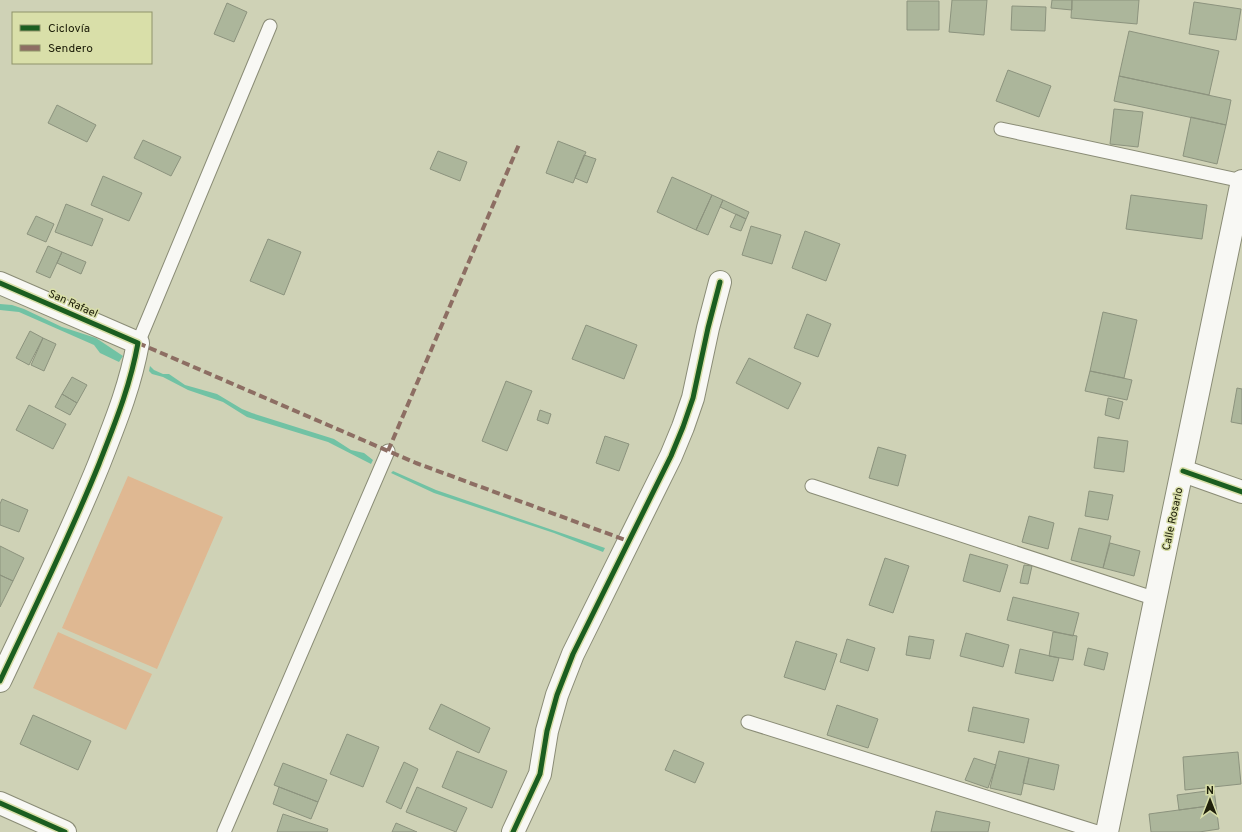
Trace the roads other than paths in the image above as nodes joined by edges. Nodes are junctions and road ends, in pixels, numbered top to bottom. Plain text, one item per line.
1 (270, 26) dead end
2 (1001, 129) dead end
3 (1242, 181) edge
4 (0, 282) edge
5 (720, 282) dead end
6 (138, 343) junction
7 (388, 451) dead end
8 (1183, 471) junction
9 (812, 486) dead end
10 (1242, 492) edge
11 (1156, 599) junction
12 (0, 681) edge
13 (748, 722) dead end
14 (0, 803) edge
15 (65, 832) edge
16 (224, 832) edge
17 (513, 832) edge
18 (1097, 832) edge
19 (1107, 832) edge

1 - 6 lane
2 - 3 lane
3 - 8 street, Calle Rosario
4 - 6 street, San Rafael
5 - 17 street
6 - 12 street
7 - 16 lane
8 - 10 street
8 - 11 street, Calle Rosario
9 - 11 lane
11 - 19 street, Calle Rosario
13 - 18 lane
14 - 15 street

